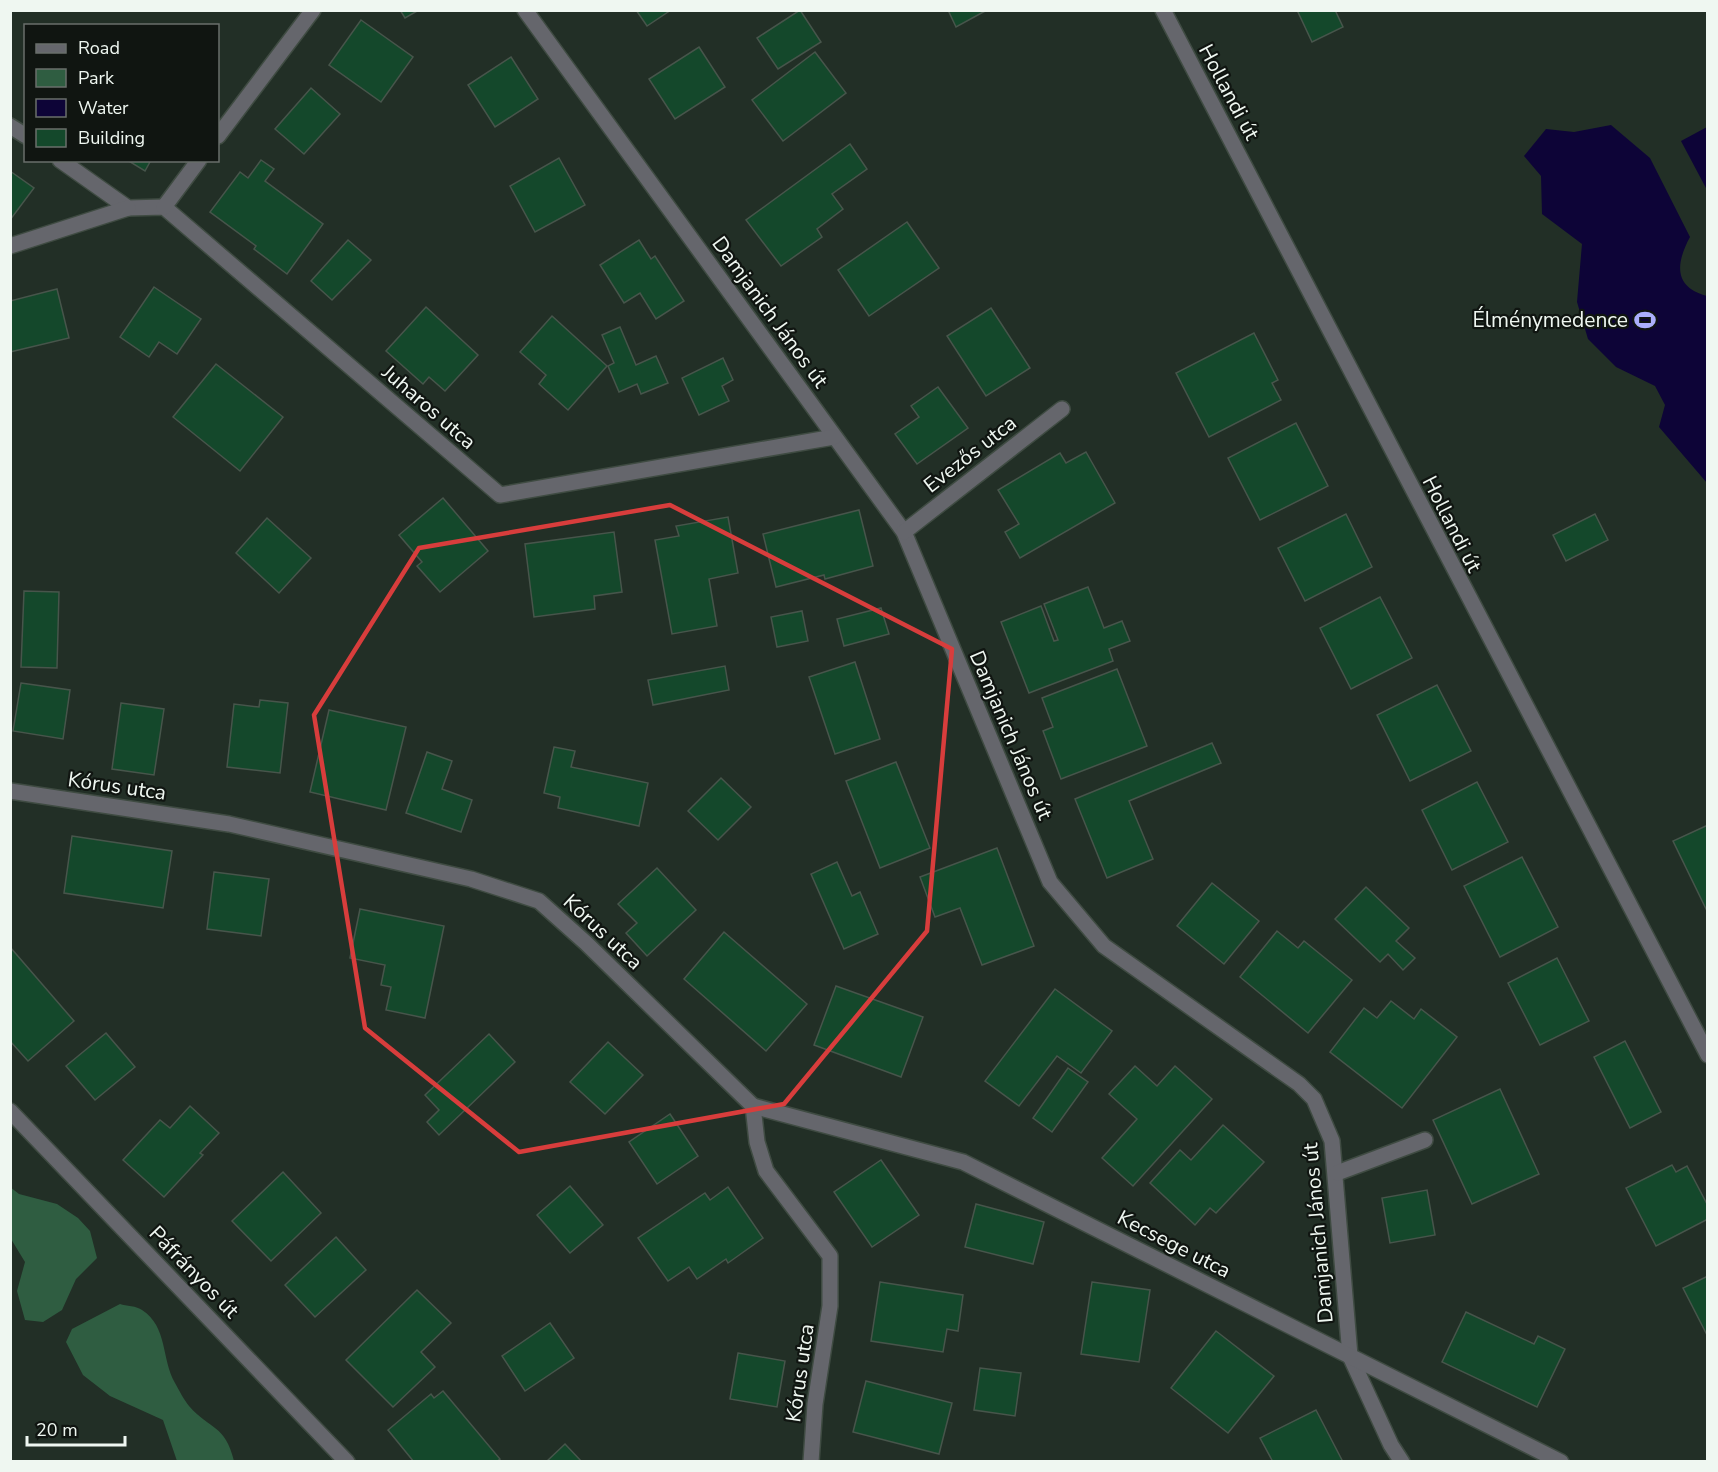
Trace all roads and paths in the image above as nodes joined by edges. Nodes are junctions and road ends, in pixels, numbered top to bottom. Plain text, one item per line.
1 (313, 10) edge
2 (525, 10) edge
3 (1163, 10) edge
4 (10, 126) edge
5 (24, 135) edge
6 (219, 135) edge
7 (63, 162) edge
8 (198, 162) edge
9 (164, 207) junction
10 (128, 208) junction
11 (10, 246) edge
12 (1062, 409) dead end
13 (834, 437) junction
14 (904, 532) junction
15 (10, 791) edge
16 (1707, 1055) edge
17 (753, 1106) junction
18 (10, 1111) edge
19 (1425, 1140) dead end
20 (1337, 1173) junction
21 (1350, 1356) junction
22 (347, 1461) edge
23 (811, 1461) edge
24 (1402, 1461) edge
25 (1561, 1461) edge

1 - 6 street
2 - 13 street, Damjanich János út
3 - 16 street, Hollandi út
4 - 5 street
7 - 10 street
8 - 9 street
9 - 10 street
9 - 13 street, Juharos utca
10 - 11 street
12 - 14 street, Evezős utca
13 - 14 street, Damjanich János út
14 - 20 street, Damjanich János út
15 - 17 street, Kórus utca
17 - 21 street, Kecsege utca
17 - 23 street, Kórus utca
18 - 22 street, Páfrányos út
19 - 20 street
20 - 21 street, Damjanich János út
21 - 24 street, Damjanich János út
21 - 25 street, Kecsege utca

